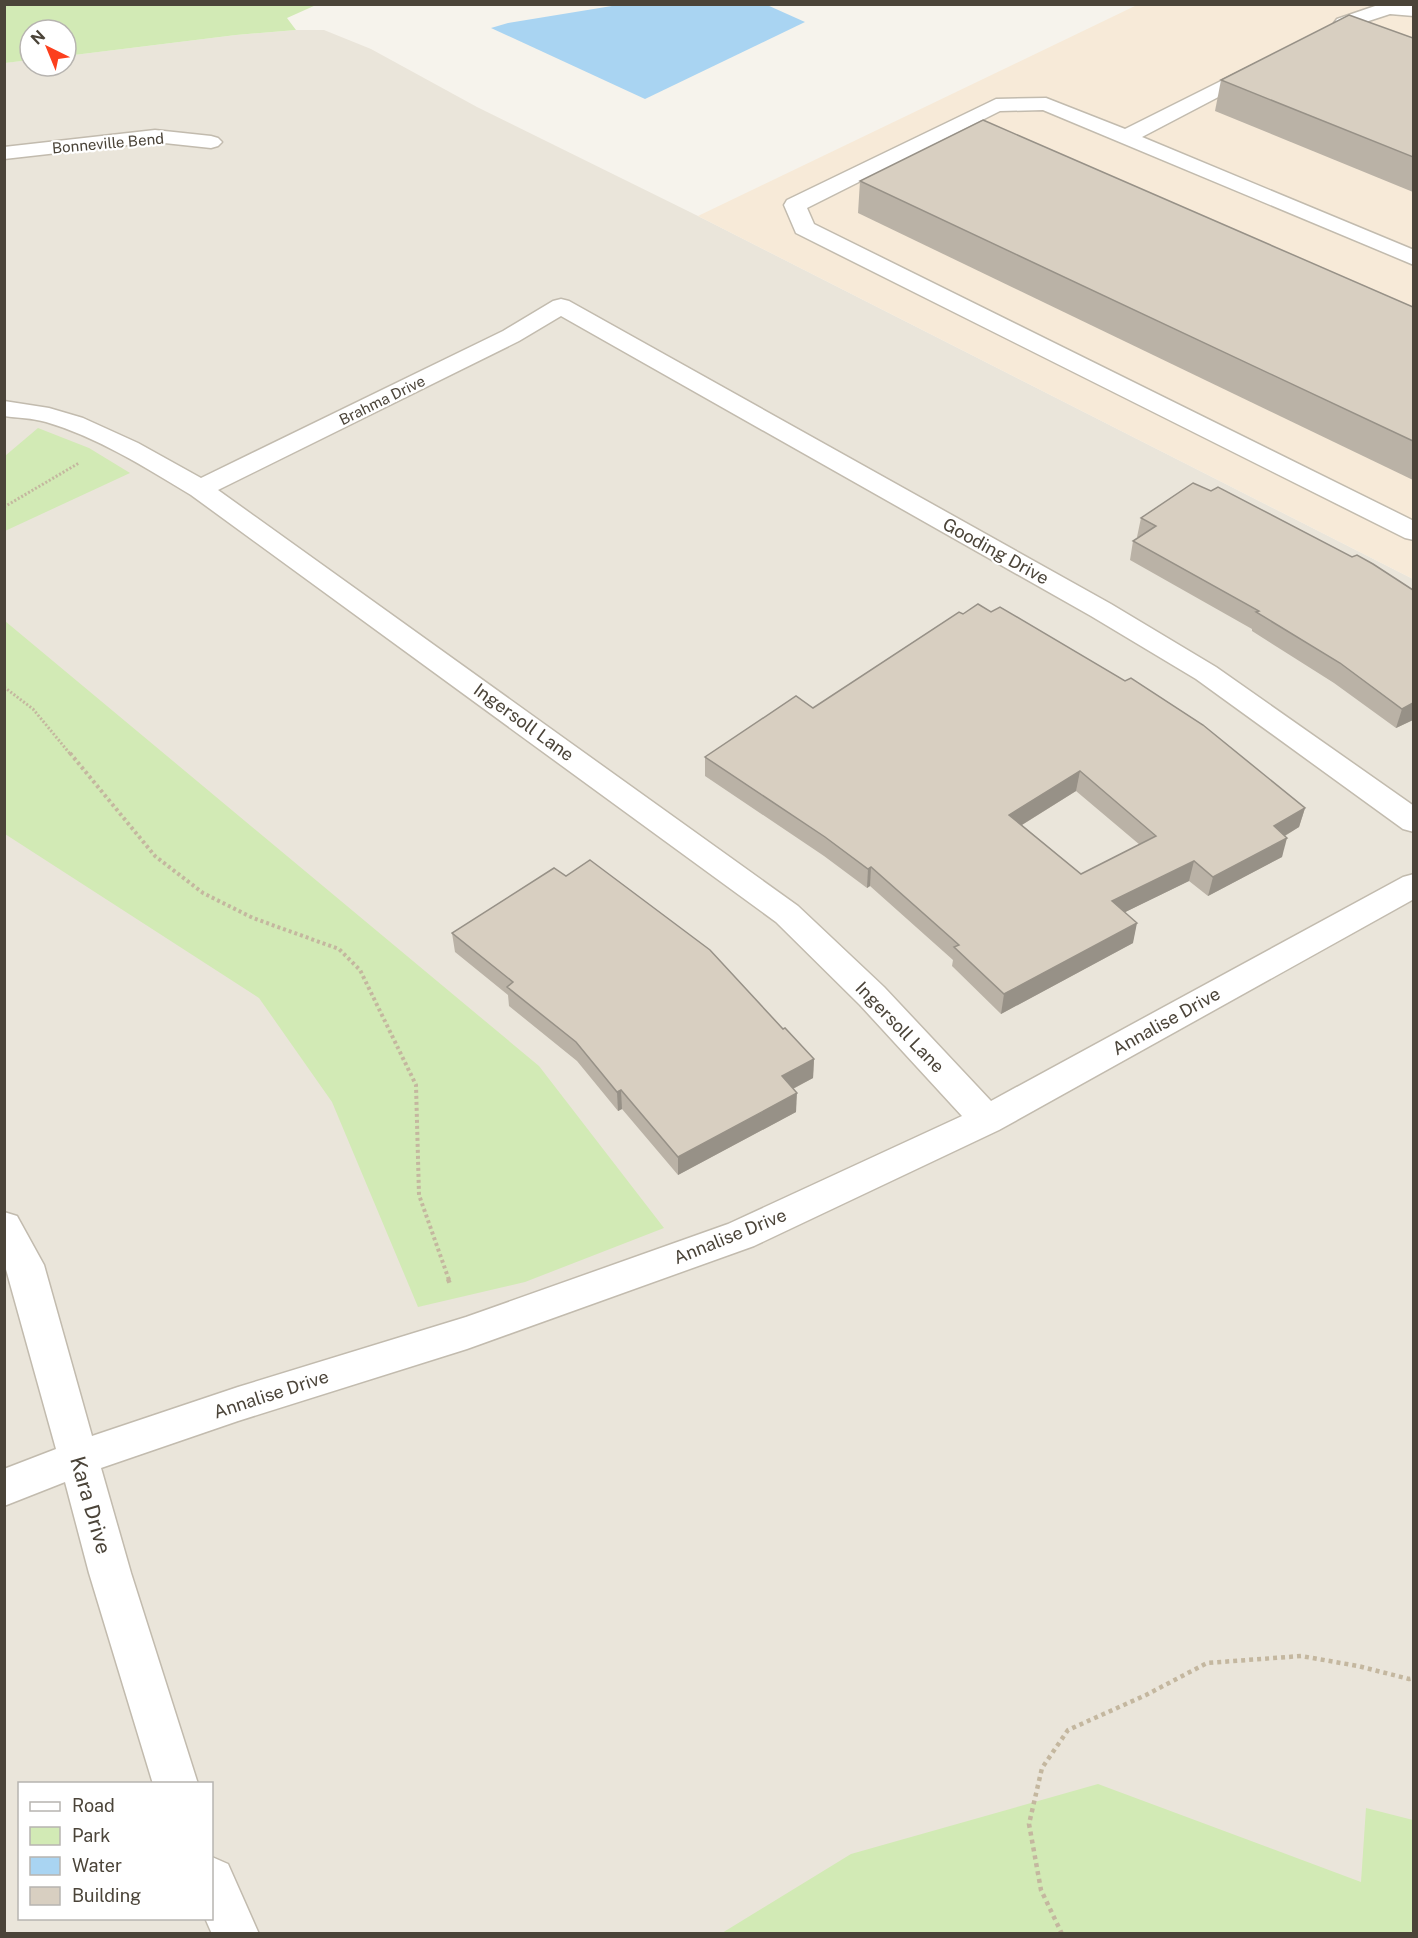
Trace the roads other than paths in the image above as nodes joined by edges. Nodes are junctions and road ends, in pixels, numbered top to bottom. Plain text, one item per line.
1 (1413, 9) edge
2 (1344, 22) junction
3 (1324, 33) edge
4 (1374, 33) edge
5 (1272, 61) edge
6 (1126, 137) junction
7 (211, 142) dead end
8 (4, 153) edge
9 (1413, 258) edge
10 (561, 306) joint
11 (4, 408) edge
12 (200, 489) junction
13 (1413, 532) edge
14 (1413, 822) edge
15 (1413, 885) edge
16 (987, 1120) junction
17 (4, 1227) edge
18 (78, 1459) junction
19 (4, 1488) edge
20 (175, 1782) edge
21 (213, 1882) edge
22 (236, 1934) edge

1 - 2 street
2 - 3 street
2 - 4 street
5 - 6 street
6 - 9 street
6 - 13 street
7 - 8 street, Bonneville Bend
10 - 12 street, Brahma Drive
10 - 14 street, Gooding Drive
11 - 12 street, Ingersoll Lane
12 - 16 street, Ingersoll Lane
15 - 16 street, Annalise Drive
16 - 18 street, Annalise Drive
17 - 18 street, Kara Drive
18 - 19 street, Annalise Drive
18 - 20 street, Kara Drive
21 - 22 street

